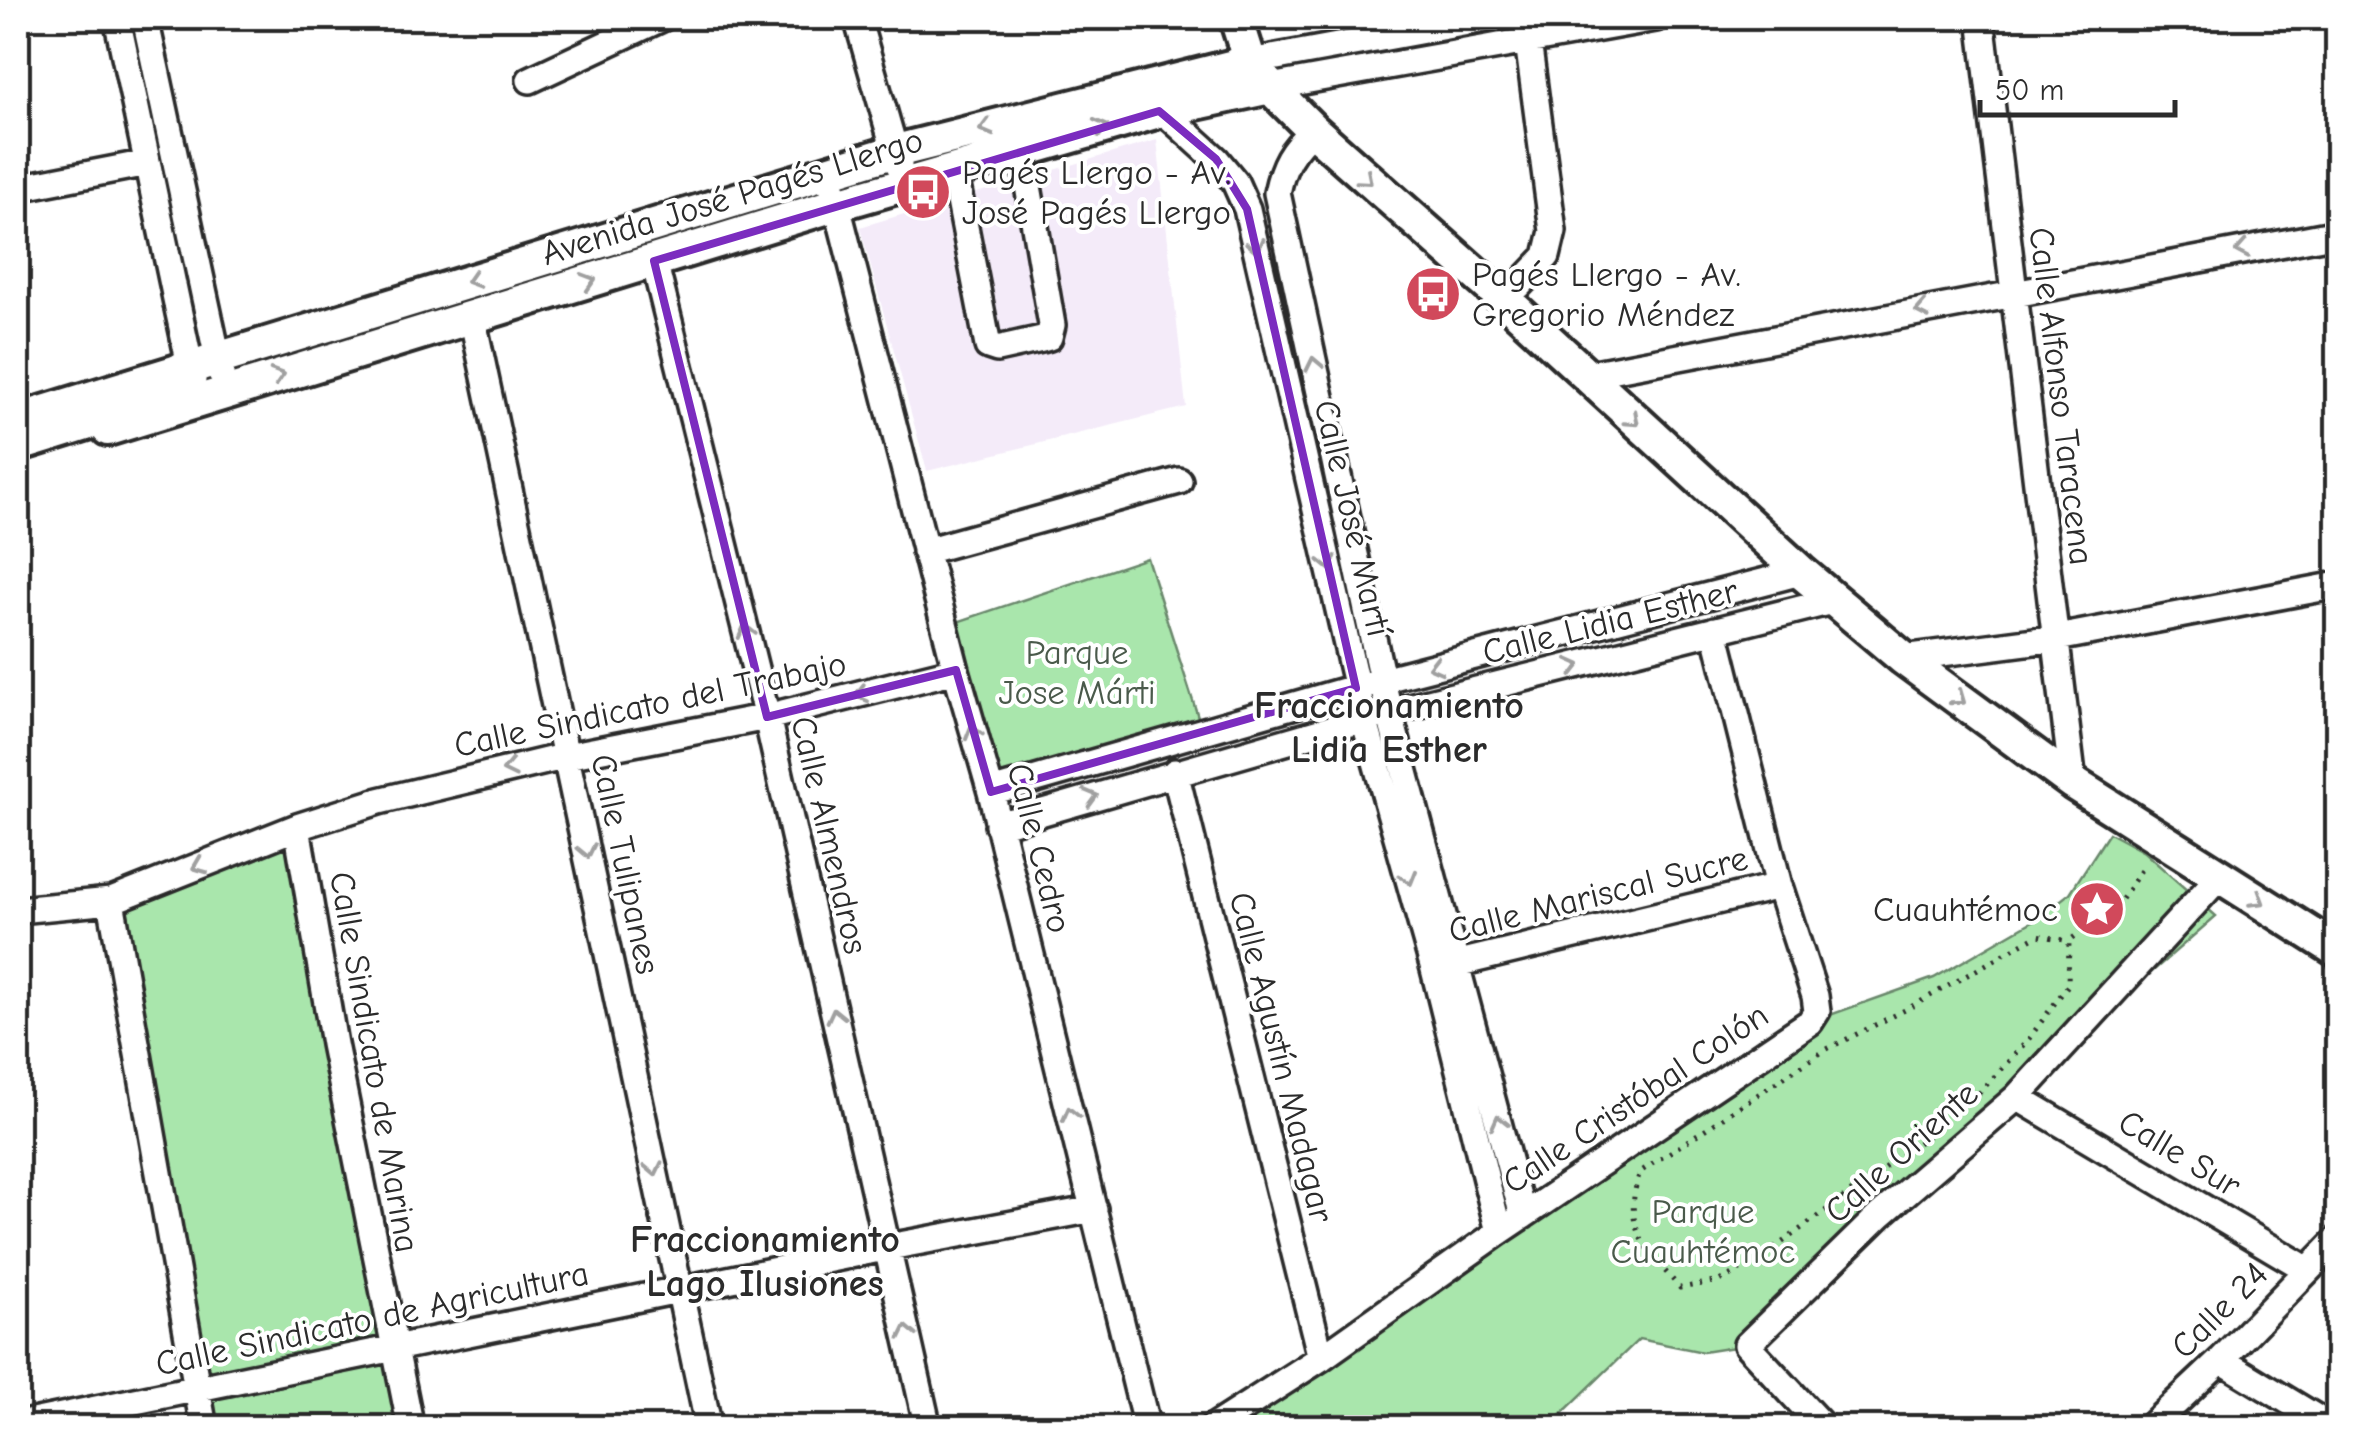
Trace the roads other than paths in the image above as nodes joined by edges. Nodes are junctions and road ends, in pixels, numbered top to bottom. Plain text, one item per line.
1 (117, 18) edge
2 (145, 18) edge
3 (662, 18) edge
4 (857, 18) edge
5 (1236, 18) edge
6 (1490, 18) edge
7 (1656, 18) edge
8 (1980, 18) edge
9 (1528, 41) junction
10 (1260, 74) junction
11 (530, 80) dead end
12 (1150, 99) junction
13 (1313, 130) junction
14 (1022, 150) junction
15 (896, 151) junction
16 (148, 163) junction
17 (954, 170) junction
18 (828, 172) junction
19 (904, 184) junction
20 (18, 188) edge
21 (838, 204) junction
22 (2338, 233) edge
23 (654, 261) junction
24 (2014, 292) junction
25 (1506, 300) junction
26 (472, 316) junction
27 (1584, 375) junction
28 (208, 380) junction
29 (18, 420) edge
30 (18, 442) edge
31 (18, 456) edge
32 (1178, 481) dead end
33 (926, 551) junction
34 (1800, 572) junction
35 (2338, 584) edge
36 (1836, 600) junction
37 (1714, 630) junction
38 (2057, 638) junction
39 (1903, 658) junction
40 (956, 670) junction
41 (1382, 680) junction
42 (1356, 688) junction
43 (1390, 712) junction
44 (767, 717) junction
45 (1364, 719) junction
46 (567, 756) junction
47 (1175, 772) junction
48 (2073, 783) junction
49 (990, 792) junction
50 (998, 825) junction
51 (296, 827) junction
52 (2220, 876) junction
53 (1779, 886) junction
54 (111, 901) junction
55 (18, 910) edge
56 (2338, 951) edge
57 (1446, 966) junction
58 (2017, 1096) junction
59 (1094, 1209) junction
60 (1523, 1216) junction
61 (1500, 1232) junction
62 (2338, 1240) edge
63 (888, 1247) junction
64 (2308, 1270) junction
65 (680, 1290) junction
66 (393, 1348) junction
67 (1321, 1358) junction
68 (2221, 1360) junction
69 (196, 1391) junction
70 (18, 1425) edge
71 (204, 1428) edge
72 (411, 1428) edge
73 (709, 1428) edge
74 (928, 1428) edge
75 (1147, 1428) edge
76 (1212, 1428) edge
77 (1824, 1428) edge
78 (2149, 1428) edge
79 (2333, 1428) edge

1 - 16 street
2 - 28 street
3 - 11 street
4 - 15 street
5 - 10 main road
6 - 10 street, Avenida José Pagés Llergo
7 - 9 street, Avenida José Pagés Llergo
8 - 24 street, Calle Alfonso Taracena
9 - 10 street, Avenida José Pagés Llergo
9 - 25 street
10 - 12 main road, Avenida José Pagés Llergo
10 - 13 main road
14 -> 12 main road, Avenida José Pagés Llergo
12 -> 15 main road, Avenida José Pagés Llergo
12 -> 42 street, Calle José Martí
13 -> 25 main road
41 -> 13 street, Calle José Martí
14 - 17 main road, Avenida José Pagés Llergo
14 - 17 street
15 - 18 main road, Avenida José Pagés Llergo
15 - 19 street
16 - 20 street
16 - 28 street
17 - 19 main road, Avenida José Pagés Llergo
18 - 21 street, Calle Cedro
18 -> 28 main road, Avenida José Pagés Llergo
19 - 21 main road, Avenida José Pagés Llergo
21 - 23 main road, Avenida José Pagés Llergo
21 - 33 street, Calle Cedro
22 -> 24 street
26 -> 23 main road, Avenida José Pagés Llergo
44 -> 23 street, Calle Almendros
24 -> 27 street
24 - 38 street, Calle Alfonso Taracena
25 - 27 main road
28 -> 26 main road, Avenida José Pagés Llergo
26 - 46 street, Calle Tulipanes
27 -> 34 main road
28 - 29 main road, Avenida José Pagés Llergo
28 - 30 highway
28 - 31 main road, Avenida José Pagés Llergo
32 - 33 street
33 - 40 street, Calle Cedro
34 - 36 main road
34 -> 41 street, Calle Lidia Esther
35 - 38 street
36 - 37 street, Calle Lidia Esther
36 - 39 main road
43 -> 37 street, Calle Lidia Esther
37 - 53 street, Calle Cristóbal Colón
38 - 39 street
38 - 48 street, Calle Alfonso Taracena
39 -> 48 main road
40 -> 44 street, Calle Sindicato del Trabajo
49 -> 40 street, Calle Cedro
41 - 42 street, Calle Lidia Esther
41 - 43 street, Calle José Martí
42 - 45 street, Calle José Martí
42 - 49 street, Calle Lidia Esther
43 - 45 street, Calle Lidia Esther
43 - 57 street, Calle José Martí
44 - 46 street, Calle Sindicato del Trabajo
63 -> 44 street, Calle Almendros
45 - 47 street, Calle Lidia Esther
45 -> 57 street, Calle José Martí
46 -> 51 street, Calle Sindicato del Trabajo
46 -> 65 street, Calle Tulipanes
50 -> 47 street, Calle Lidia Esther
47 - 67 street, Calle Agustín Madagar
48 - 52 main road
49 - 50 street, Calle Cedro
59 -> 50 street, Calle Cedro
51 -> 54 street, Calle Sindicato del Trabajo
51 - 66 street, Calle Sindicato de Marina
52 -> 56 main road
52 - 58 street, Calle Oriente
53 - 57 street, Calle Mariscal Sucre
53 - 60 street, Calle Cristóbal Colón
54 - 55 street, Calle Sindicato del Trabajo
54 - 69 street
60 -> 57 street, Calle José Martí
57 - 61 street, Calle José Martí
58 - 64 street, Calle Sur
58 - 77 street, Calle Oriente
59 - 63 street, Calle Sindicato de Agricultura
59 - 75 street, Calle Cedro
60 - 61 street, Calle Cristóbal Colón
61 - 67 street, Calle Cristóbal Colón
62 - 64 street, Calle 24
63 - 65 street, Calle Sindicato de Agricultura
74 -> 63 street, Calle Almendros
64 - 68 street, Calle 24
65 - 66 street, Calle Sindicato de Agricultura
65 - 73 street, Calle Tulipanes
66 - 69 street, Calle Sindicato de Agricultura
66 - 72 street, Calle Sindicato de Marina
67 - 76 street, Calle Cristóbal Colón
68 - 78 street, Calle 24
68 - 79 street
69 - 70 street, Calle Sindicato de Agricultura
69 - 71 street

